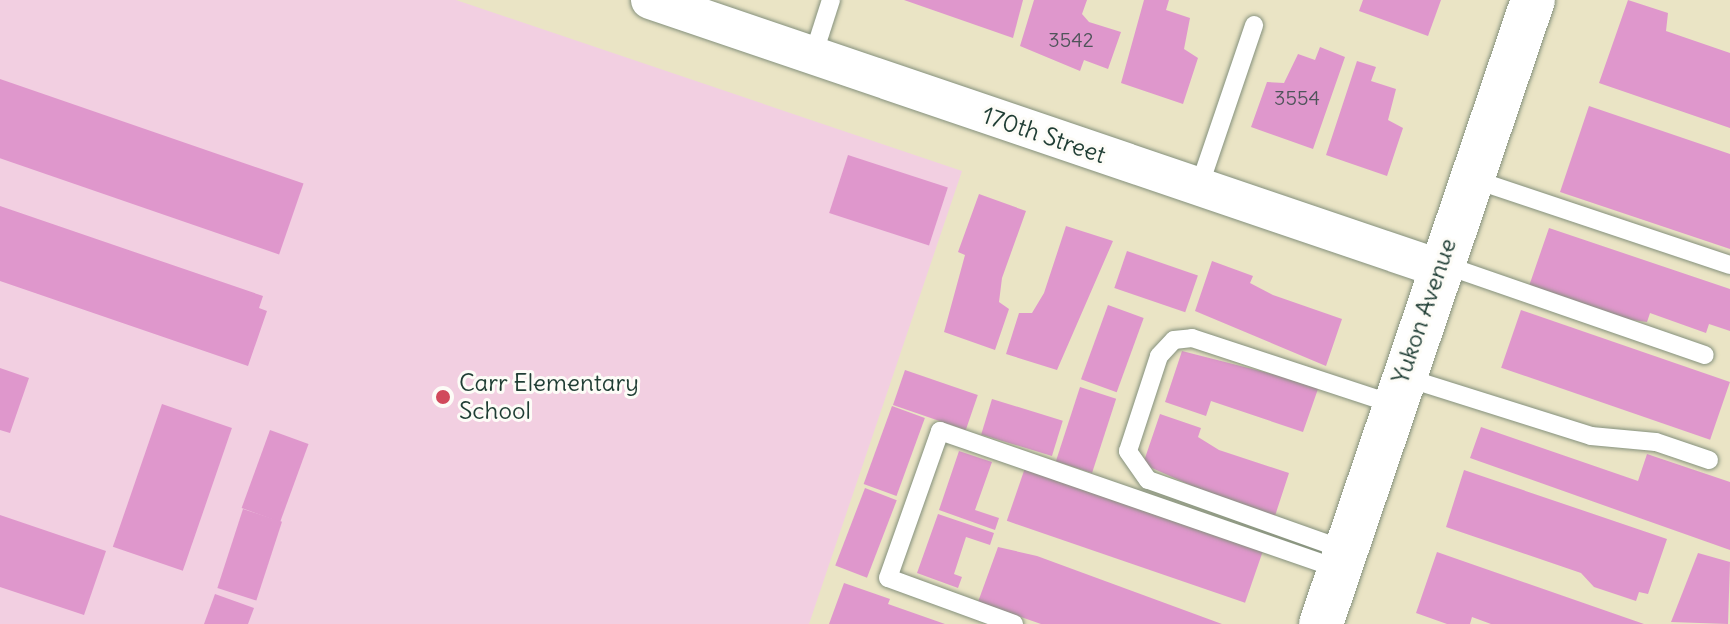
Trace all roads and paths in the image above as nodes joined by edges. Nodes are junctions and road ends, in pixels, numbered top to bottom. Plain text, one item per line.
1 (650, 0) edge
2 (831, 0) edge
3 (1533, 0) edge
4 (1254, 25) dead end
5 (813, 56) junction
6 (1470, 178) junction
7 (1199, 187) junction
8 (1439, 265) junction
9 (1730, 265) edge
10 (1705, 355) dead end
11 (1397, 390) junction
12 (1709, 460) dead end
13 (1342, 559) junction
14 (1014, 624) edge
15 (1321, 624) edge

1 - 5 street, 170th Street
2 - 5 lane
3 - 6 street, Yukon Avenue
4 - 7 lane
5 - 7 street, 170th Street
6 - 8 street, Yukon Avenue
6 - 9 lane
7 - 8 street, 170th Street
8 - 10 lane
8 - 11 street, Yukon Avenue
11 - 12 lane
11 - 13 street, Yukon Avenue
11 - 13 lane
13 - 14 lane
13 - 15 street, Yukon Avenue

